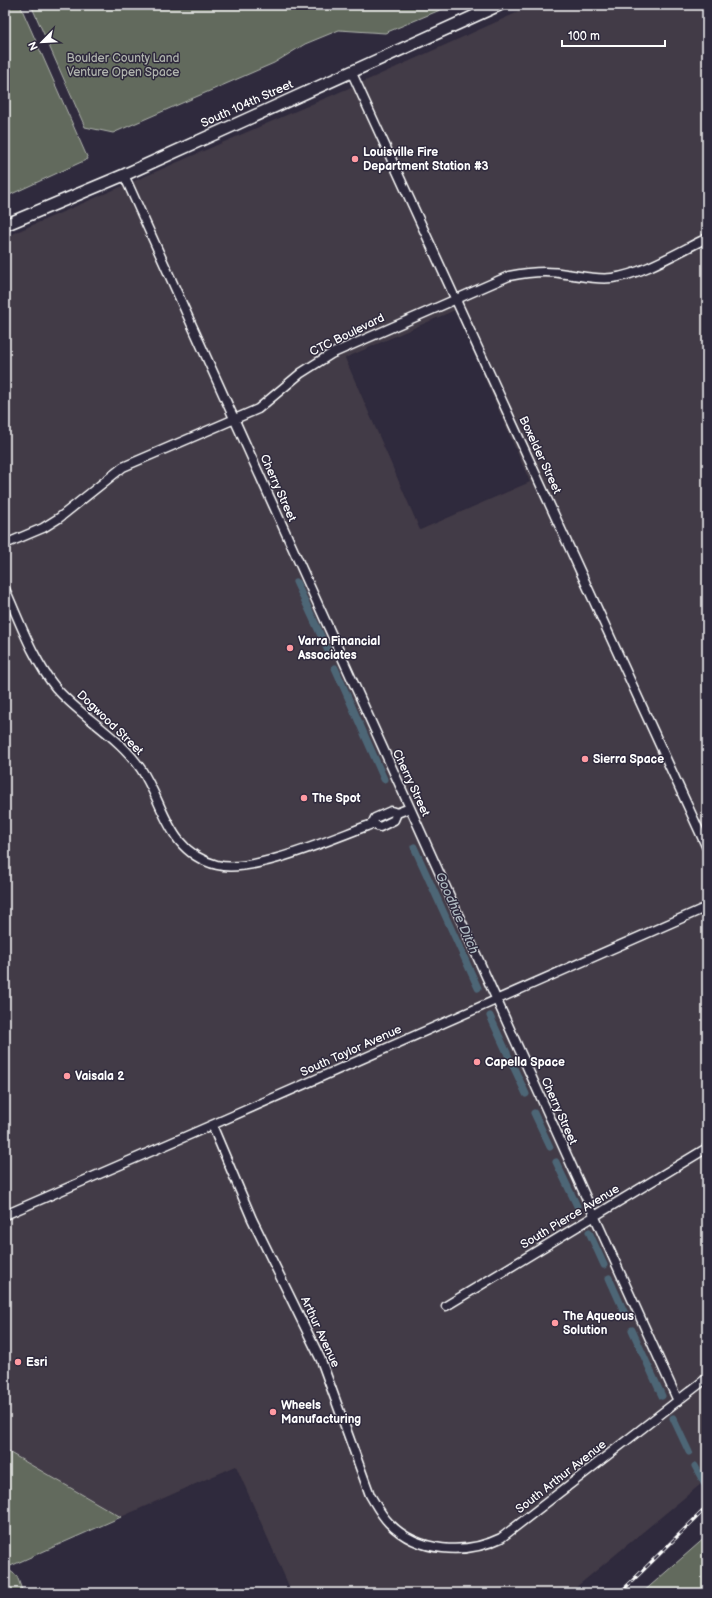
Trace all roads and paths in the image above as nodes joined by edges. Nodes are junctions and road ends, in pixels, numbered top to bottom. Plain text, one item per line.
1 (499, 5) edge
2 (351, 71) junction
3 (124, 175) junction
4 (5, 225) edge
5 (707, 238) edge
6 (456, 299) junction
7 (234, 419) junction
8 (5, 544) edge
9 (5, 589) edge
10 (410, 808) junction
11 (707, 848) edge
12 (707, 907) edge
13 (496, 1001) junction
14 (212, 1126) junction
15 (707, 1148) edge
16 (5, 1215) edge
17 (593, 1217) junction
18 (446, 1306) dead end
19 (707, 1378) edge
20 (678, 1401) junction
21 (414, 1540) joint

1 - 2 street, South 104th Street
2 - 3 street, South 104th Street
2 - 6 street, Boxelder Street
3 - 4 street, South 104th Street
3 - 7 street, Cherry Street
5 - 6 street, CTC Boulevard
6 - 7 street, CTC Boulevard
6 - 11 street, Boxelder Street
7 - 8 street, CTC Boulevard
7 - 10 street, Cherry Street
9 - 10 street, Dogwood Street
10 - 13 street, Cherry Street
12 - 13 street, South Taylor Avenue
13 - 14 street, South Taylor Avenue
13 - 17 street, Cherry Street
14 - 16 street, South Taylor Avenue
14 - 21 street, Arthur Avenue
15 - 17 street, South Pierce Avenue
17 - 18 street, South Pierce Avenue
17 - 20 street, Cherry Street
19 - 20 street, South Arthur Avenue
20 - 21 street, South Arthur Avenue

